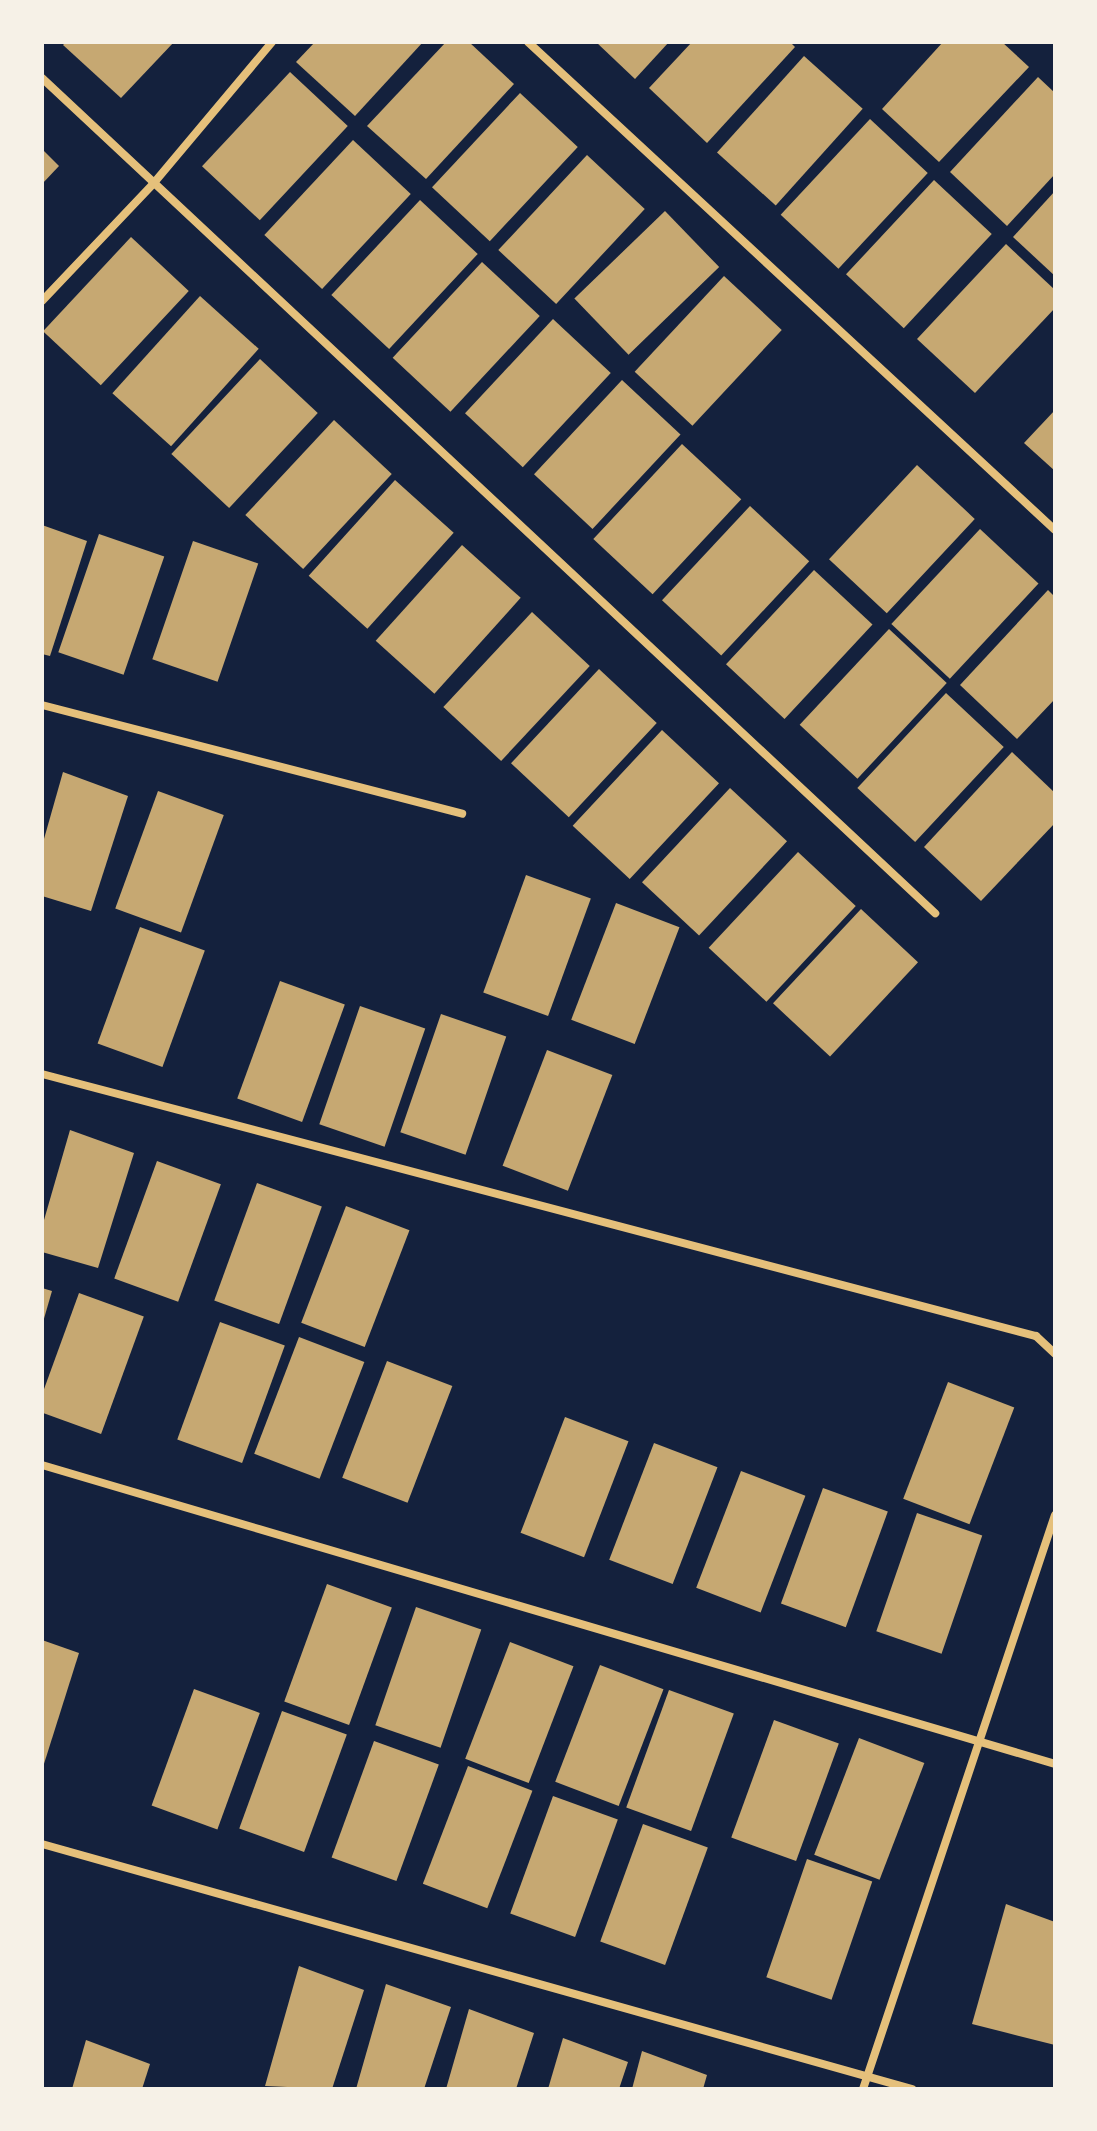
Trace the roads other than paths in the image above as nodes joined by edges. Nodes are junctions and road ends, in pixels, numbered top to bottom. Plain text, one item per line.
1 (272, 42) edge
2 (528, 42) edge
3 (42, 78) edge
4 (153, 184) junction
5 (42, 301) edge
6 (1055, 530) edge
7 (42, 705) edge
8 (462, 814) dead end
9 (935, 913) dead end
10 (42, 1074) edge
11 (1055, 1354) edge
12 (42, 1465) edge
13 (1055, 1515) edge
14 (981, 1743) junction
15 (1055, 1764) edge
16 (42, 1844) edge
17 (868, 2077) junction
18 (863, 2089) edge
19 (912, 2089) edge

1 - 4 street
2 - 6 street
3 - 4 street
4 - 5 street
4 - 9 street
7 - 8 street
10 - 11 street
12 - 14 street
13 - 14 street
14 - 15 street
14 - 17 street
16 - 17 street
17 - 18 street
17 - 19 street

